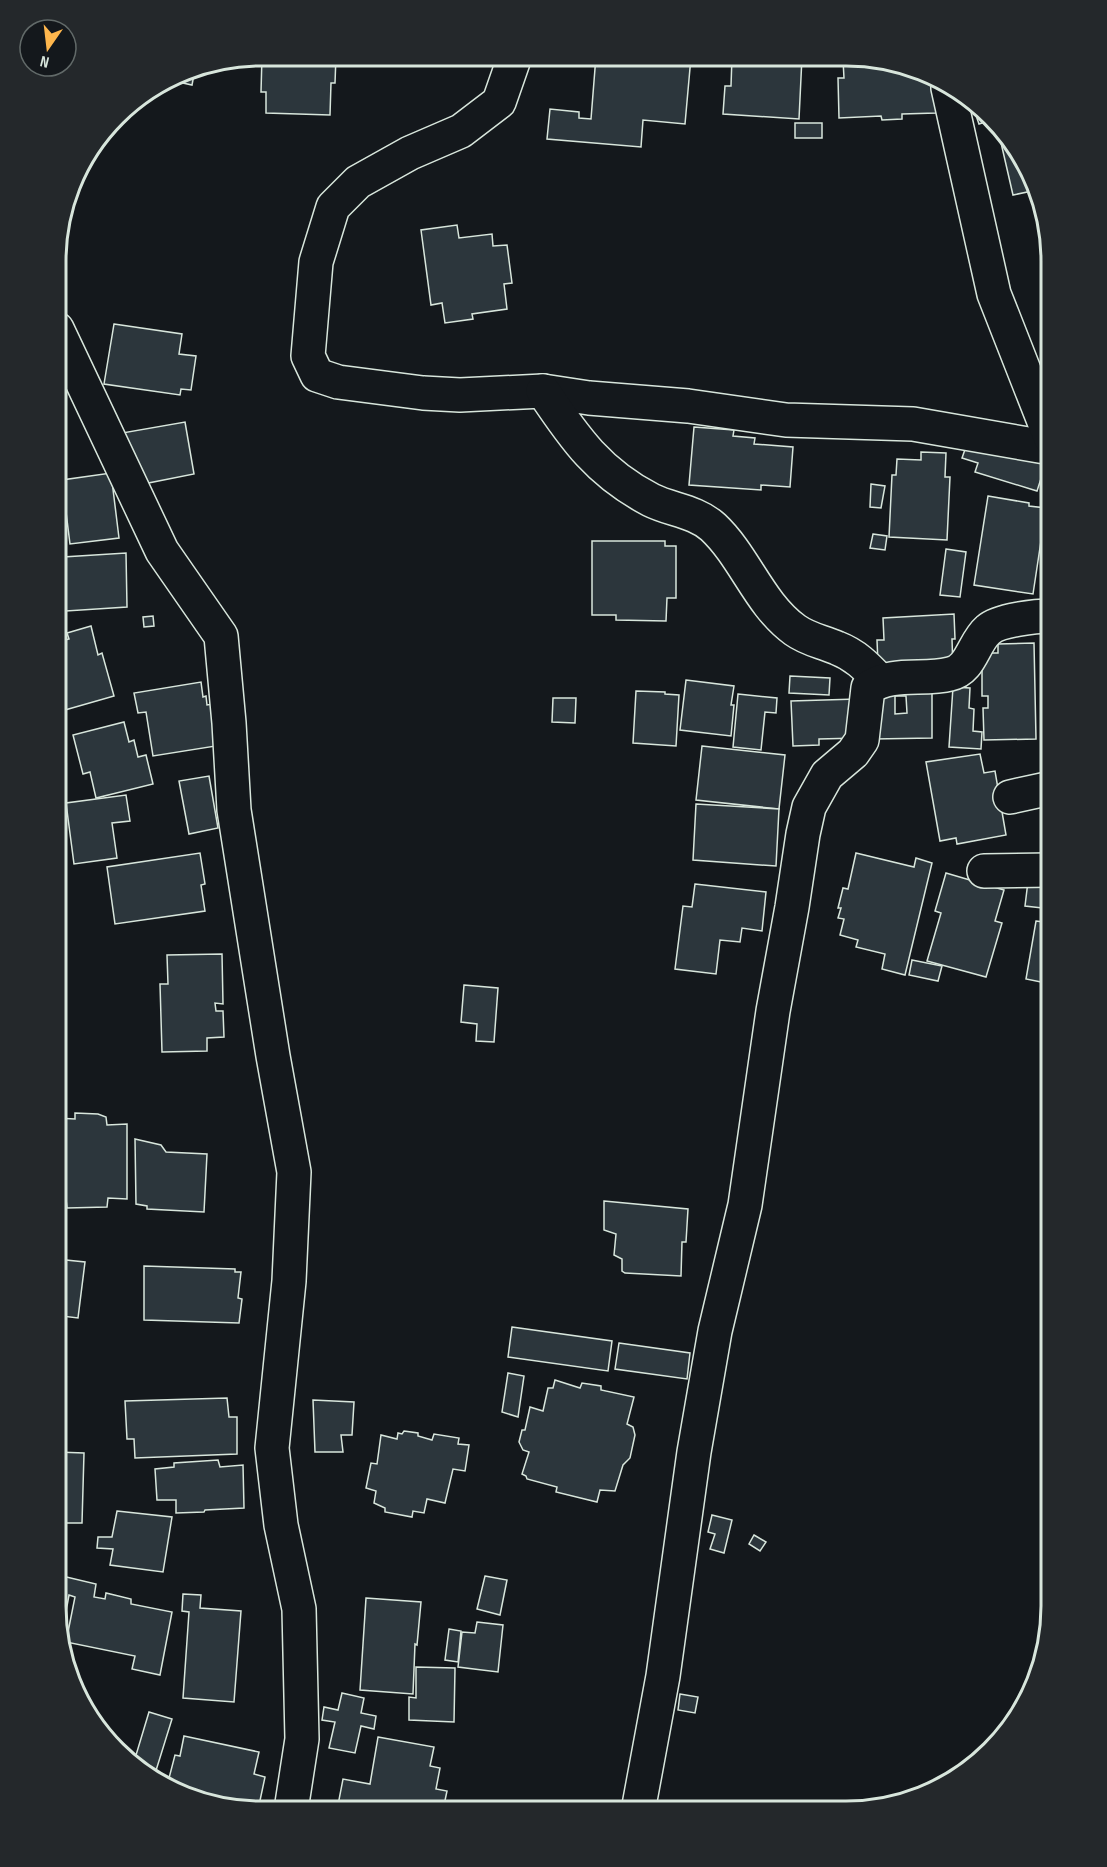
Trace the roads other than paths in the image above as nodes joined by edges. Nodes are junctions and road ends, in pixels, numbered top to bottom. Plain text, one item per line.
1 (512, 66) edge
2 (950, 96) edge
3 (66, 348) edge
4 (543, 391) junction
5 (1041, 412) edge
6 (1041, 445) edge
7 (1041, 616) edge
8 (879, 680) junction
9 (1041, 790) edge
10 (1010, 797) dead end
11 (1041, 870) edge
12 (984, 871) dead end
13 (292, 1801) edge
14 (640, 1801) edge

1 - 4 street
2 - 5 street
3 - 13 street
4 - 6 street
4 - 8 street
7 - 8 street
8 - 14 street
9 - 10 street
11 - 12 street

